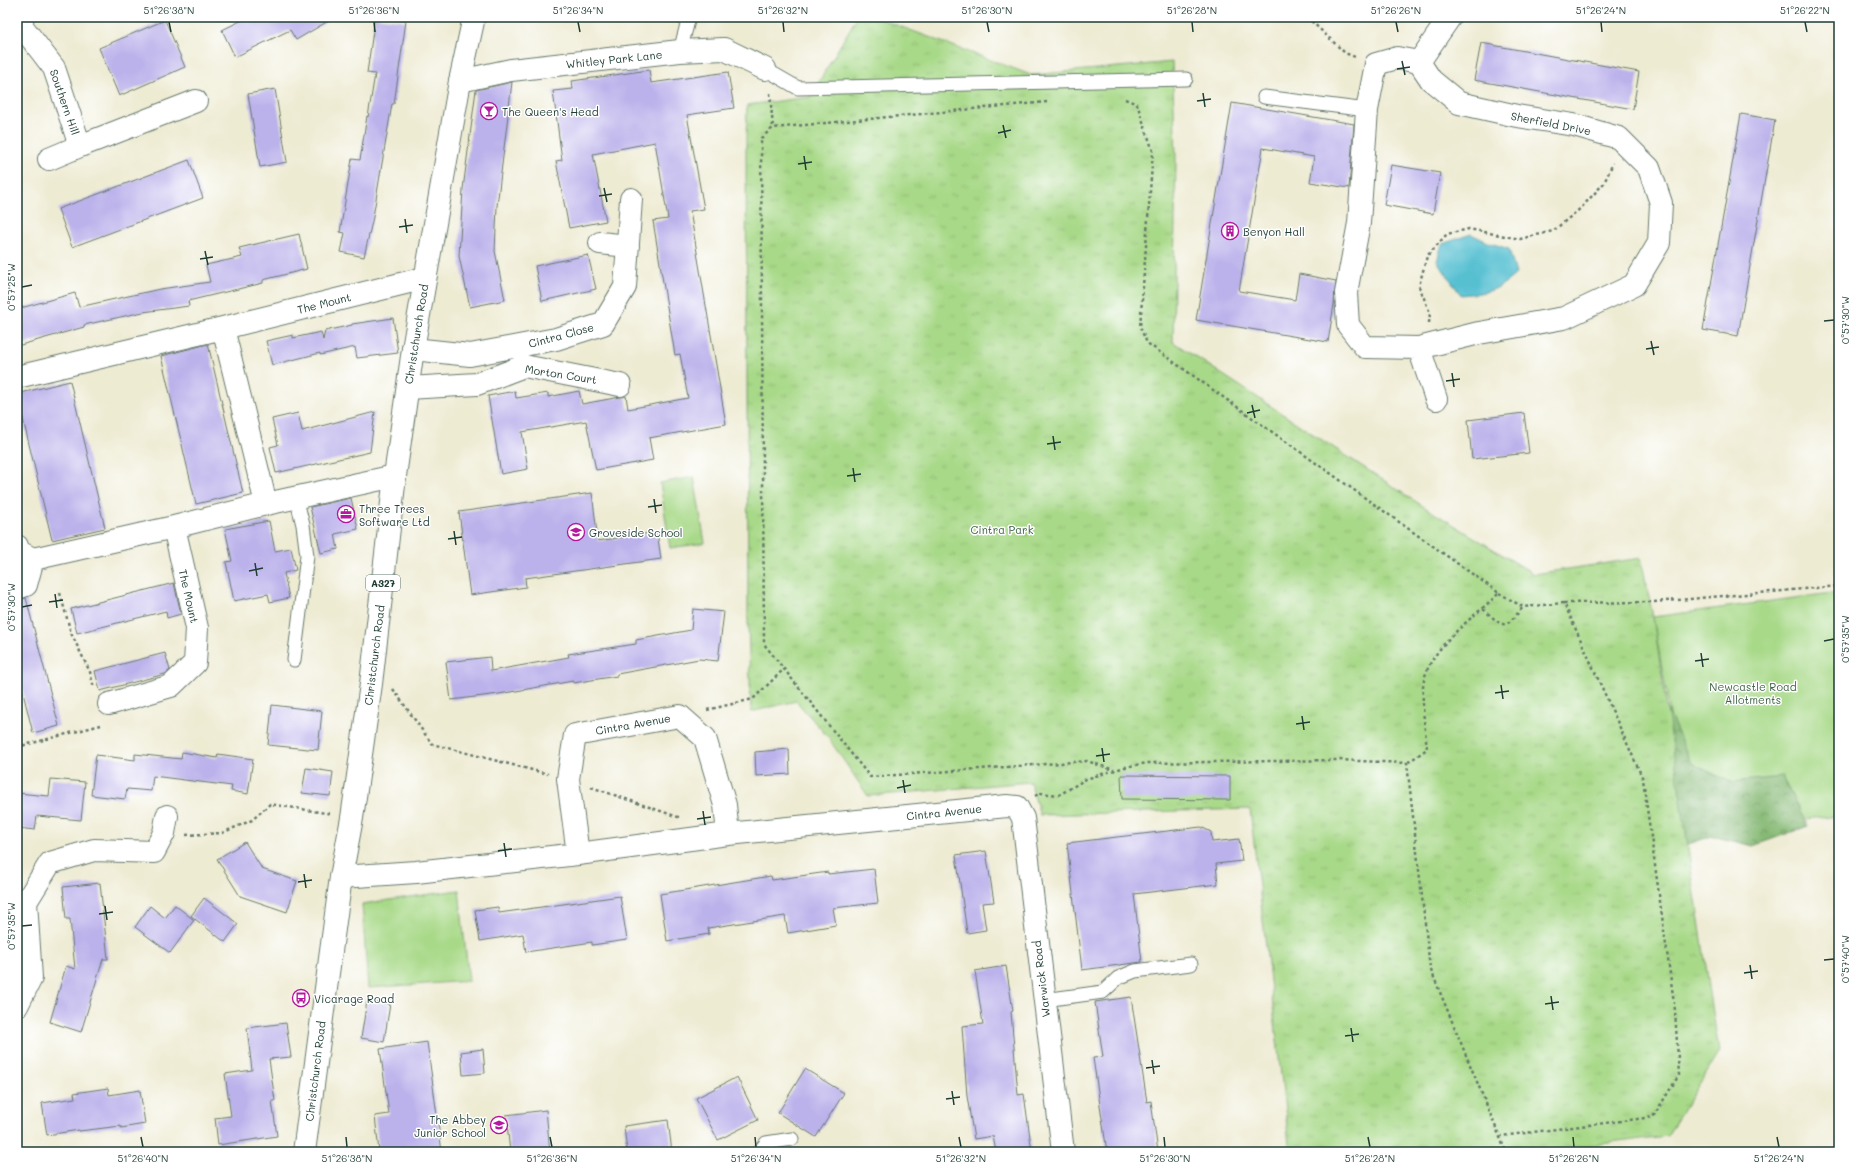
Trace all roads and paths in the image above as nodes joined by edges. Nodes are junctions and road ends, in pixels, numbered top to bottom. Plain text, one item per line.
1 (23, 17) edge
2 (474, 17) edge
3 (689, 17) edge
4 (1307, 17) edge
5 (1450, 17) edge
6 (17, 21) edge
7 (680, 51) junction
8 (1419, 62) junction
9 (1376, 64) junction
10 (765, 69) junction
11 (1186, 79) dead end
12 (460, 81) junction
13 (1264, 97) dead end
14 (1123, 98) dead end
15 (1054, 101) dead end
16 (196, 102) dead end
17 (1367, 110) junction
18 (773, 128) junction
19 (1619, 138) junction
20 (80, 146) junction
21 (49, 159) dead end
22 (631, 199) dead end
23 (600, 243) dead end
24 (628, 246) junction
25 (425, 278) junction
26 (223, 328) junction
27 (1423, 346) junction
28 (413, 349) junction
29 (17, 377) edge
30 (620, 384) dead end
31 (408, 388) junction
32 (1436, 399) dead end
33 (395, 476) junction
34 (296, 497) junction
35 (266, 504) junction
36 (174, 528) junction
37 (25, 553) edge
38 (1839, 586) edge
39 (17, 588) edge
40 (60, 593) dead end
41 (1499, 593) junction
42 (1564, 603) junction
43 (1523, 607) junction
44 (1483, 609) junction
45 (294, 660) dead end
46 (784, 669) junction
47 (371, 684) junction
48 (102, 699) joint
49 (680, 716) junction
50 (103, 724) dead end
51 (17, 747) edge
52 (1407, 763) junction
53 (1114, 770) junction
54 (568, 779) junction
55 (1017, 807) junction
56 (352, 818) junction
57 (685, 819) dead end
58 (165, 825) joint
59 (728, 834) junction
60 (578, 854) junction
61 (341, 878) junction
62 (1191, 964) dead end
63 (1044, 1000) junction
64 (17, 1006) edge
65 (1501, 1136) junction
66 (792, 1139) dead end
67 (304, 1152) edge
68 (759, 1152) edge
69 (1063, 1152) edge
70 (1506, 1152) edge

1 - 6 street
2 - 12 street, Christchurch Road / A327
3 - 7 lane
4 - 9 path
5 - 8 street
6 - 20 street, Southern Hill
7 - 10 street, Whitley Park Lane
7 - 12 street, Whitley Park Lane
8 - 9 street
8 - 19 street, Sherfield Drive
9 - 17 street, Sherfield Drive
10 - 11 lane
10 - 18 path
12 - 25 street, Christchurch Road / A327
13 - 17 lane
14 - 41 path
15 - 18 path
16 - 20 street, Southern Hill
17 - 27 street, Sherfield Drive
18 - 46 path
19 - 27 path
19 - 27 street, Sherfield Drive
20 - 21 street, Southern Hill
22 - 24 street, Cintra Close
23 - 24 street
24 - 28 street, Cintra Close
25 - 26 street, The Mount
25 - 28 street, Christchurch Road / A327
26 - 29 street, The Mount
26 - 35 street
27 - 32 street
28 - 31 street, Christchurch Road / A327
30 - 31 street, Morton Court
31 - 33 street, Christchurch Road / A327
33 - 34 street
33 - 47 street, Christchurch Road / A327
34 - 35 street
34 - 45 lane
35 - 36 street
36 - 37 street
36 - 48 street, The Mount
37 - 39 street
38 - 42 path
40 - 48 path
41 - 43 path
41 - 44 path
42 - 43 path
42 - 65 path
43 - 44 path
44 - 52 path
46 - 49 path
46 - 53 path
47 - 54 path
47 - 56 street, Christchurch Road / A327
49 - 54 street, Cintra Avenue
49 - 59 street, Cintra Avenue
50 - 51 path
52 - 53 path
52 - 65 path
53 - 55 path
54 - 57 path
54 - 60 street, Cintra Avenue
55 - 59 street, Cintra Avenue
55 - 63 street, Warwick Road
56 - 58 path
56 - 61 street, Christchurch Road / A327
58 - 64 street
59 - 60 street, Cintra Avenue
60 - 61 street, Cintra Avenue
61 - 67 street, Christchurch Road / A327
62 - 63 lane
63 - 69 street, Warwick Road
65 - 70 path
66 - 68 lane

